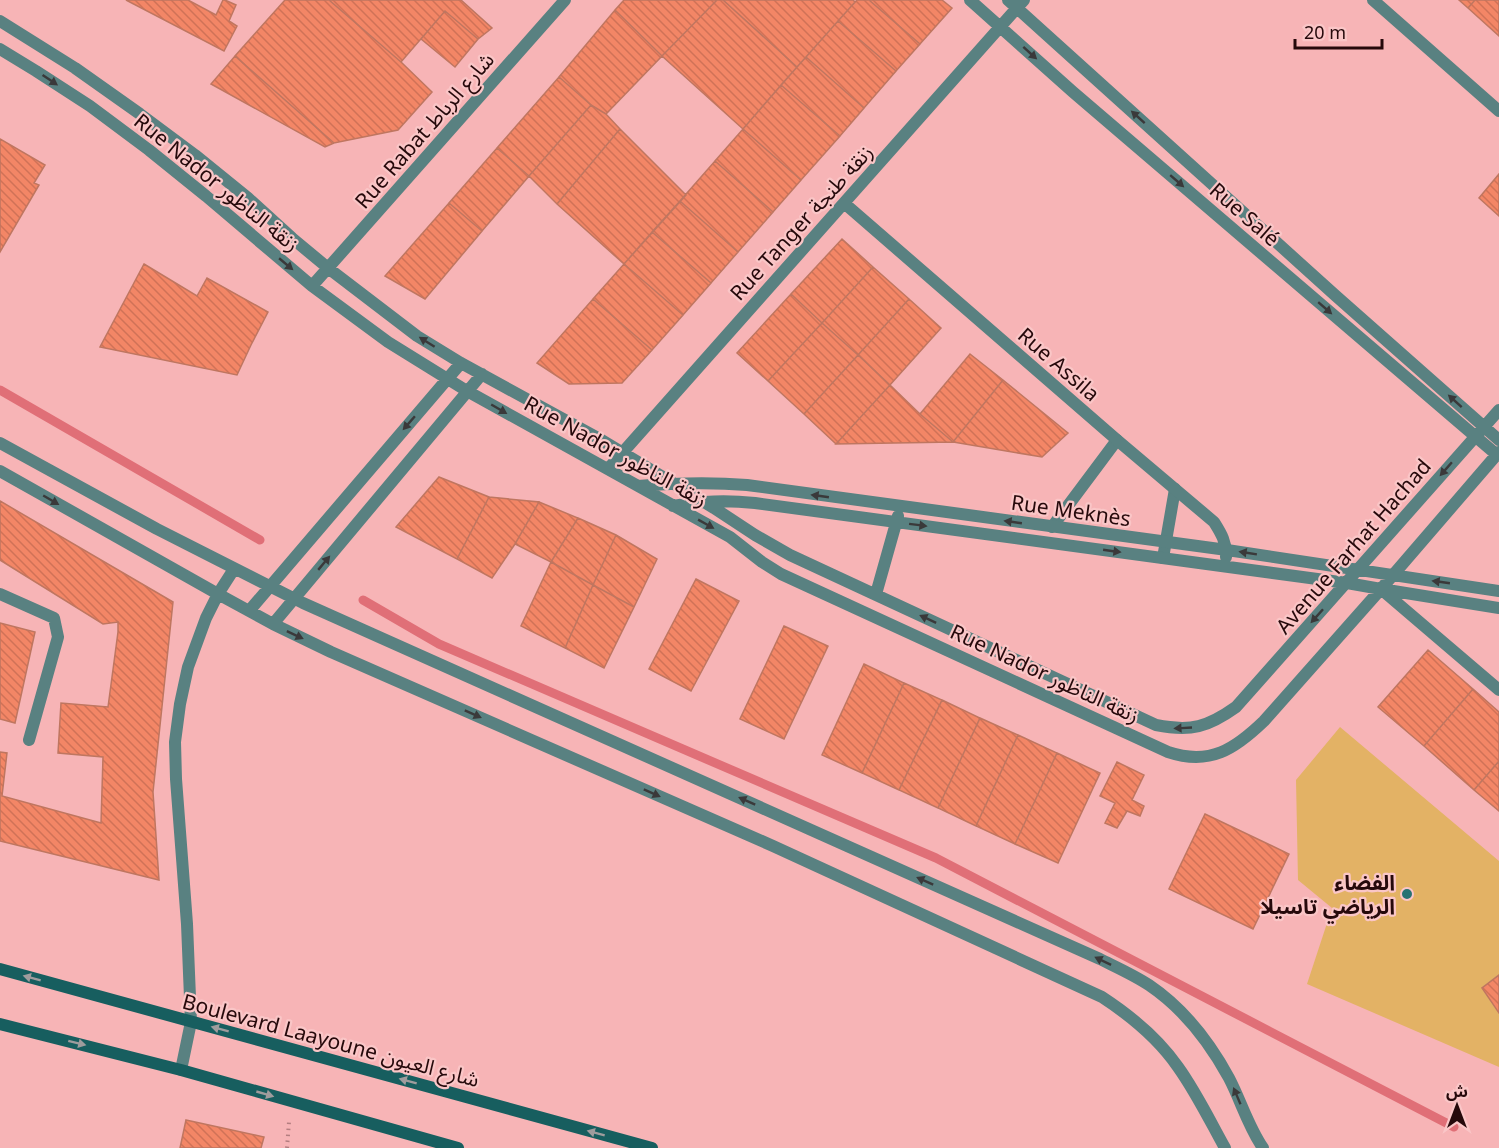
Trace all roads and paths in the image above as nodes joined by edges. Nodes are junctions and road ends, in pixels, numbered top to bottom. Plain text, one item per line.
1 (565, 0) edge
2 (970, 0) edge
3 (1373, 0) edge
4 (1016, 3) edge
5 (0, 21) edge
6 (1001, 27) junction
7 (0, 49) edge
8 (1499, 111) edge
9 (844, 203) junction
10 (328, 268) junction
11 (312, 286) junction
12 (461, 363) junction
13 (482, 374) junction
14 (447, 379) junction
15 (468, 391) junction
16 (1499, 410) edge
17 (1484, 427) junction
18 (1475, 436) junction
19 (1118, 440) junction
20 (1499, 440) edge
21 (0, 443) edge
22 (622, 452) junction
23 (1498, 454) edge
24 (608, 469) junction
25 (0, 471) edge
26 (672, 483) junction
27 (637, 486) junction
28 (1175, 489) junction
29 (702, 501) junction
30 (673, 506) junction
31 (900, 506) junction
32 (896, 522) junction
33 (1052, 527) junction
34 (1166, 542) junction
35 (1227, 550) junction
36 (1163, 558) junction
37 (1225, 566) junction
38 (234, 569) junction
39 (1358, 570) junction
40 (1392, 575) junction
41 (1347, 583) junction
42 (270, 587) junction
43 (1381, 590) junction
44 (1499, 591) edge
45 (0, 594) edge
46 (218, 594) junction
47 (876, 594) junction
48 (294, 599) junction
49 (1499, 608) edge
50 (249, 611) junction
51 (273, 624) junction
52 (1499, 690) edge
53 (1236, 707) joint
54 (29, 740) dead end
55 (0, 969) edge
56 (191, 1022) junction
57 (0, 1024) edge
58 (181, 1070) junction
59 (458, 1148) edge
60 (652, 1148) edge
61 (1225, 1148) edge
62 (1263, 1148) edge

1 - 10 street, Rue Rabat شارع الرباط
2 - 6 street, Rue Salé
3 - 8 street
4 - 6 street, Rue Tanger زنقة طنجة
17 -> 4 street, Rue Salé
5 - 10 street, Rue Nador زنقة الناظور
6 - 9 street, Rue Tanger زنقة طنجة
6 -> 18 street, Rue Salé
7 -> 11 street, Rue Nador زنقة الناظور
9 - 19 street, Rue Assila
9 - 22 street, Rue Tanger زنقة طنجة
10 - 11 street, Rue Rabat شارع الرباط
12 -> 10 street, Rue Nador زنقة الناظور
11 - 14 street, Rue Nador زنقة الناظور
12 - 13 street, Rue Nador زنقة الناظور
12 - 14 street
13 - 15 street
13 - 22 street, Rue Nador زنقة الناظور
14 - 15 street, Rue Nador زنقة الناظور
14 -> 42 street
15 -> 24 street, Rue Nador زنقة الناظور
48 -> 15 street
16 - 17 street, Avenue Farhat Hachad
17 - 18 street, Avenue Farhat Hachad
17 - 20 street, Rue Salé
18 - 23 street, Rue Salé
18 -> 39 street, Avenue Farhat Hachad
19 - 28 street, Rue Assila
19 - 33 street
21 - 38 street
22 - 24 street, Rue Tanger زنقة طنجة
22 - 26 street, Rue Nador زنقة الناظور
23 - 40 street
24 - 27 street, Rue Nador زنقة الناظور
25 -> 46 street
26 - 27 street, Rue Meknès
26 - 29 street, Rue Nador زنقة الناظور
31 -> 26 street, Rue Meknès
27 - 30 street, Rue Nador زنقة الناظور
28 - 34 street
28 - 35 street, Rue Assila
29 - 30 street, Rue Meknès
29 - 32 street, Rue Meknès
29 - 47 street, Rue Nador زنقة الناظور
30 -> 43 street, Rue Nador زنقة الناظور
31 - 32 street
33 -> 31 street, Rue Meknès
32 -> 36 street, Rue Meknès
32 - 47 street
33 - 34 street, Rue Meknès
34 - 35 street, Rue Meknès
34 - 36 street
35 - 37 street
39 -> 35 street, Rue Meknès
36 - 37 street, Rue Meknès
37 - 41 street, Rue Meknès
38 - 42 street
38 - 46 street
39 - 40 street, Rue Meknès
39 - 41 street, Avenue Farhat Hachad
40 - 43 street
44 -> 40 street, Rue Meknès
41 - 43 street, Rue Meknès
41 -> 53 street, Avenue Farhat Hachad
42 - 48 street
42 - 50 street
43 - 49 street, Rue Meknès
43 - 52 street
45 - 54 street
46 - 50 street
46 - 56 street
53 -> 47 street, Rue Nador زنقة الناظور
48 - 51 street
62 -> 48 street
50 - 51 street
51 -> 61 street
56 -> 55 street, Boulevard Laayoune شارع العيون
56 - 58 street
60 -> 56 street, Boulevard Laayoune شارع العيون
57 -> 58 street
58 -> 59 street

